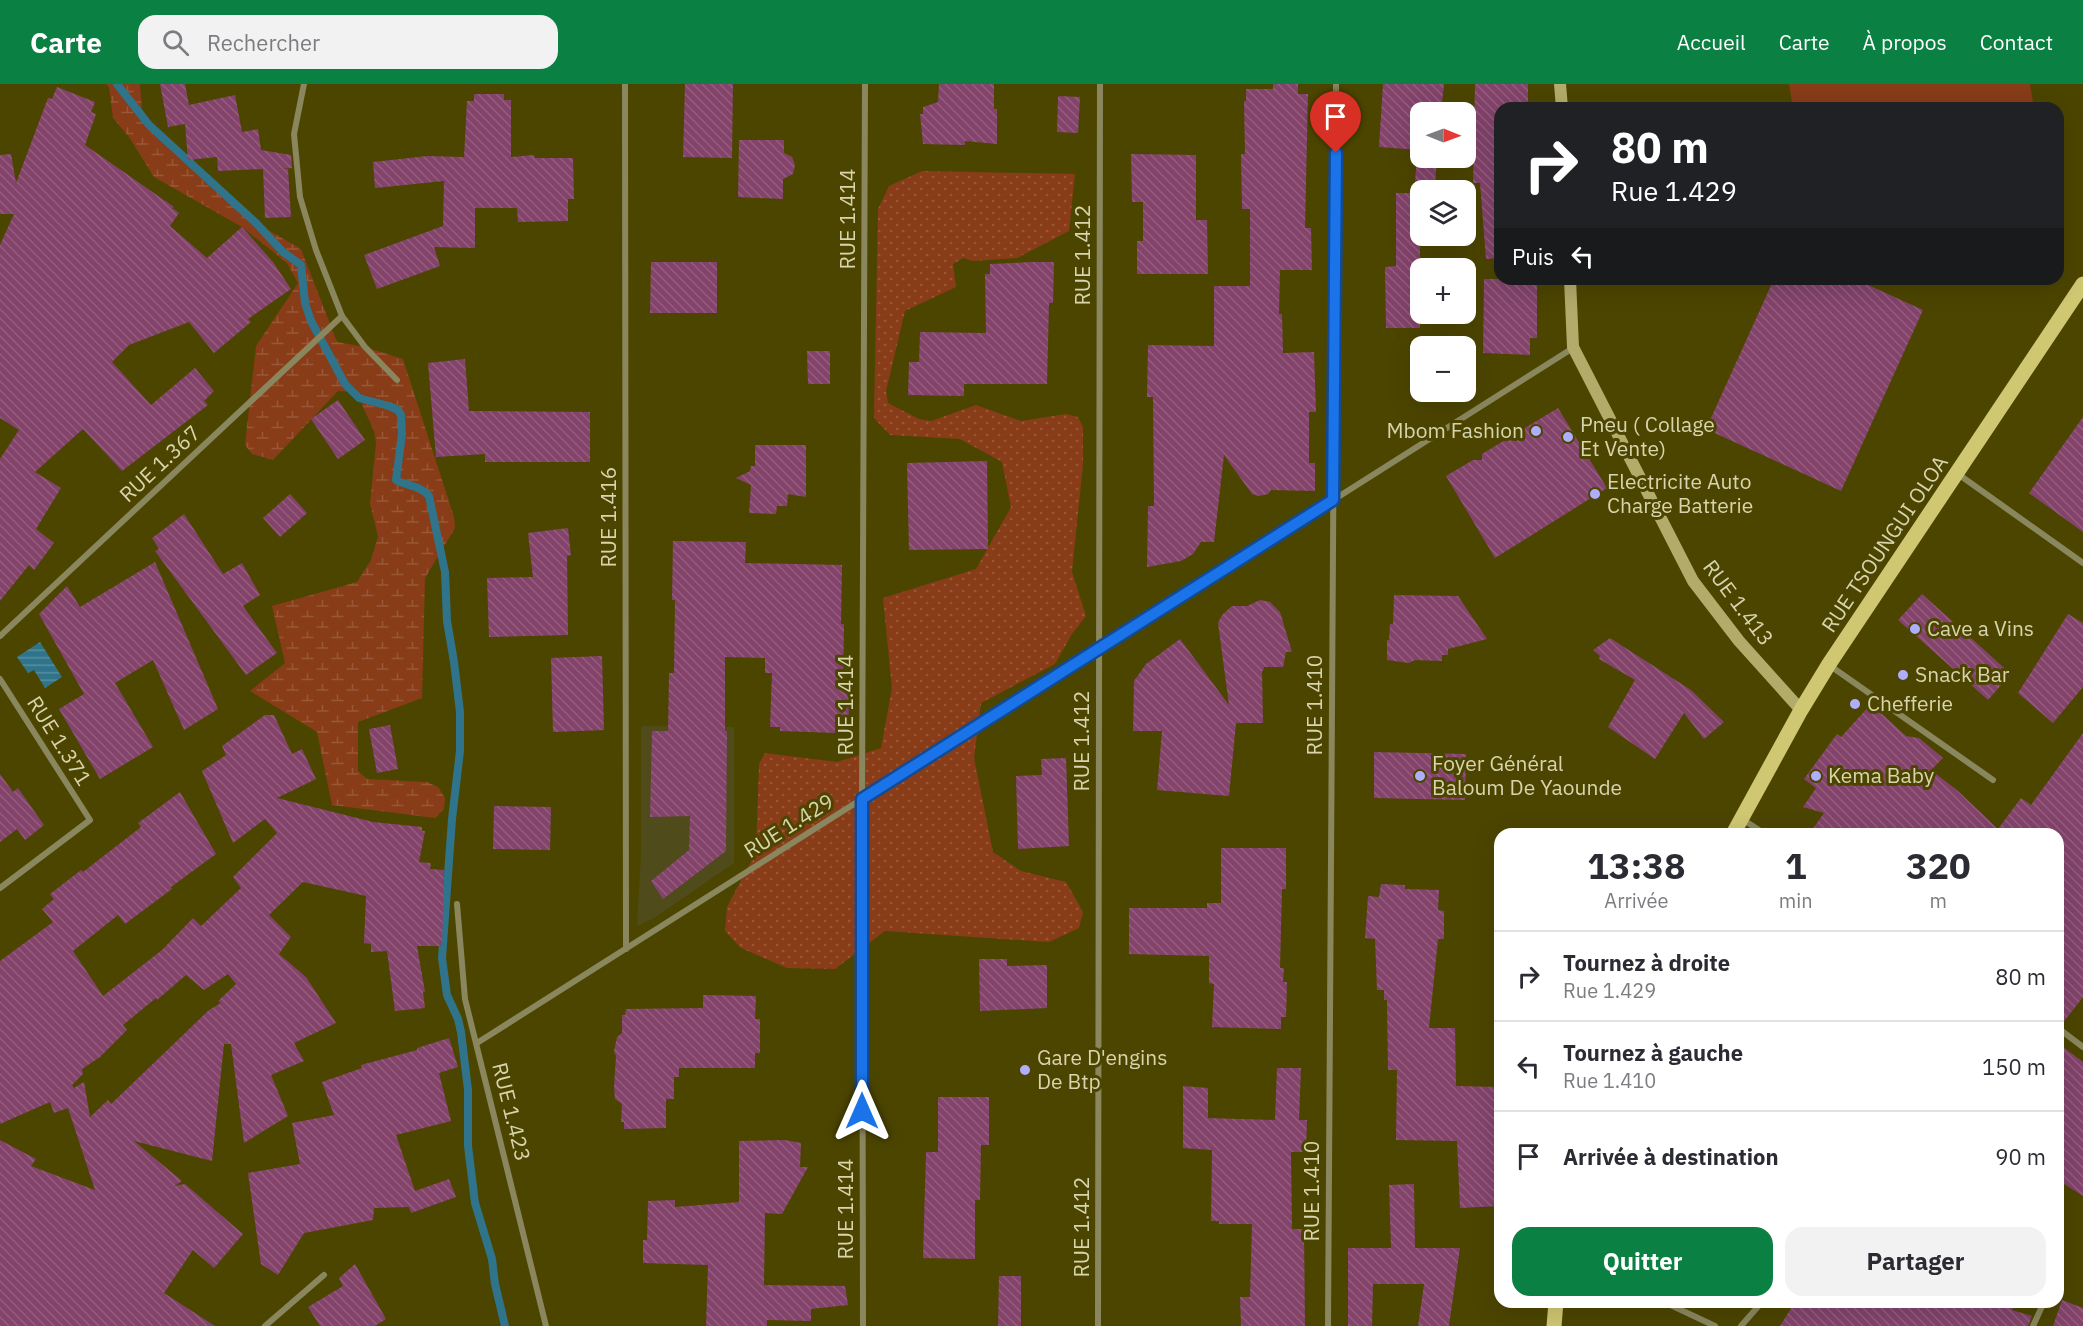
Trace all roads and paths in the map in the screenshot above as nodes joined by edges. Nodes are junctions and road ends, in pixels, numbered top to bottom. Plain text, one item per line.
1 (304, 84) edge
2 (625, 84) edge
3 (865, 84) edge
4 (1100, 84) edge
5 (1336, 84) edge
6 (1560, 84) edge
7 (1562, 102) edge
8 (2083, 284) edge
9 (1570, 285) edge
10 (342, 316) junction
11 (1574, 347) junction
12 (398, 380) dead end
13 (1957, 474) junction
14 (1333, 500) junction
15 (2083, 563) edge
16 (0, 636) edge
17 (1099, 649) junction
18 (1829, 664) junction
19 (0, 679) edge
20 (1801, 710) junction
21 (1993, 780) dead end
22 (862, 799) junction
23 (1741, 819) junction
24 (1736, 828) edge
25 (1756, 828) edge
26 (0, 888) edge
27 (457, 904) dead end
28 (626, 949) junction
29 (2064, 1033) edge
30 (477, 1043) junction
31 (2083, 1047) edge
32 (324, 1275) dead end
33 (1556, 1308) edge
34 (1677, 1308) edge
35 (1757, 1308) edge
36 (2041, 1308) edge
37 (265, 1326) edge
38 (546, 1326) edge
39 (863, 1326) edge
40 (1098, 1326) edge
41 (1328, 1326) edge
42 (1554, 1326) edge
43 (1715, 1326) edge
44 (1741, 1326) edge
45 (2032, 1326) edge

1 - 10 street
2 - 28 street, RUE 1.416
3 - 22 street, RUE 1.414
4 - 17 street, RUE 1.412
5 - 14 street, RUE 1.410
6 - 7 street
8 - 13 main road, RUE TSOUNGUI OLOA
9 - 11 street, RUE 1.413
10 - 12 street
10 - 16 street, RUE 1.367
11 - 14 street, RUE 1.429
11 - 20 street, RUE 1.413
13 - 15 street
13 - 18 main road, RUE TSOUNGUI OLOA
14 - 17 street, RUE 1.429
14 - 41 street, RUE 1.410
17 - 22 street, RUE 1.429
17 - 40 street, RUE 1.412
18 - 20 main road, RUE TSOUNGUI OLOA
18 - 21 street
19 - 26 street, RUE 1.371
20 - 23 main road, RUE TSOUNGUI OLOA
22 - 28 street, RUE 1.429
22 - 39 street, RUE 1.414
23 - 24 main road, RUE TSOUNGUI OLOA
23 - 25 street
27 - 30 street, RUE 1.423
28 - 30 street, RUE 1.429
29 - 31 street
30 - 38 street, RUE 1.423
32 - 37 street
33 - 42 main road
34 - 43 street
35 - 44 street
36 - 45 street

